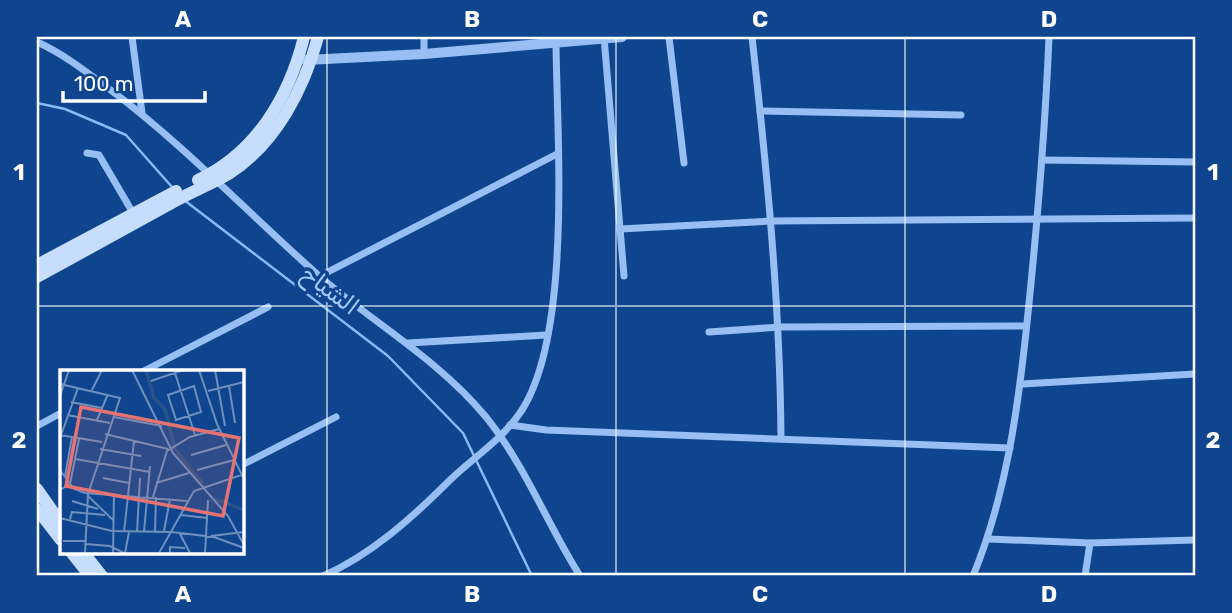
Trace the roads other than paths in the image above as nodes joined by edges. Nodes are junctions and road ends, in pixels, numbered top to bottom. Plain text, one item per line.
1 (132, 37) edge
2 (304, 37) edge
3 (318, 37) edge
4 (424, 37) edge
5 (622, 37) edge
6 (669, 37) edge
7 (752, 37) edge
8 (1049, 37) edge
9 (604, 38) edge
10 (537, 40) edge
11 (37, 42) edge
12 (556, 43) junction
13 (424, 54) junction
14 (305, 60) junction
15 (760, 111) junction
16 (142, 113) junction
17 (961, 115) dead end
18 (87, 153) dead end
19 (557, 154) junction
20 (1042, 160) junction
21 (1195, 162) edge
22 (684, 163) dead end
23 (213, 178) junction
24 (170, 199) junction
25 (133, 213) junction
26 (1039, 217) junction
27 (1195, 218) edge
28 (772, 220) junction
29 (621, 229) junction
30 (37, 265) edge
31 (320, 276) junction
32 (624, 276) dead end
33 (37, 277) edge
34 (268, 307) dead end
35 (1026, 326) junction
36 (780, 327) junction
37 (709, 332) dead end
38 (547, 335) junction
39 (408, 343) junction
40 (146, 370) edge
41 (1195, 374) edge
42 (1022, 384) junction
43 (60, 414) edge
44 (336, 416) dead end
45 (510, 425) junction
46 (37, 426) edge
47 (500, 436) junction
48 (781, 438) junction
49 (1010, 448) junction
50 (243, 464) edge
51 (37, 489) edge
52 (37, 509) edge
53 (60, 522) edge
54 (60, 539) edge
55 (988, 539) junction
56 (1195, 540) edge
57 (1090, 543) junction
58 (73, 554) edge
59 (85, 554) edge
60 (334, 574) edge
61 (90, 576) edge
62 (102, 576) edge
63 (323, 576) edge
64 (580, 576) edge
65 (973, 576) edge
66 (1085, 576) edge

1 - 16 street
2 - 14 main road
3 - 14 main road
4 - 13 street
5 - 9 street
6 - 22 street
7 - 15 street
8 - 20 street
9 - 12 street
9 - 29 street
10 - 12 street
10 - 13 street
11 - 16 street
12 - 19 street
13 - 14 street
14 - 23 main road
15 - 17 street
15 - 28 street
16 - 23 street
18 - 25 street
19 - 31 street
19 - 38 street
20 - 21 street
20 - 26 street
23 - 24 main road
23 - 31 street
24 - 25 main road
24 - 33 main road
25 - 30 main road
26 - 27 street
26 - 28 street
26 - 35 street
28 - 29 street
28 - 36 street
29 - 32 street
31 - 39 street
34 - 40 street
35 - 36 street
35 - 42 street
36 - 37 street
36 - 48 street
38 - 39 street
38 - 45 street
39 - 47 street
41 - 42 street
42 - 49 street
43 - 46 street
44 - 50 street
45 - 47 street
45 - 48 street
47 - 60 street
47 - 64 street
48 - 49 street
49 - 55 street
51 - 53 main road
52 - 54 main road
55 - 57 street
55 - 65 street
56 - 57 street
57 - 66 street
58 - 61 main road
59 - 62 main road
60 - 63 street

